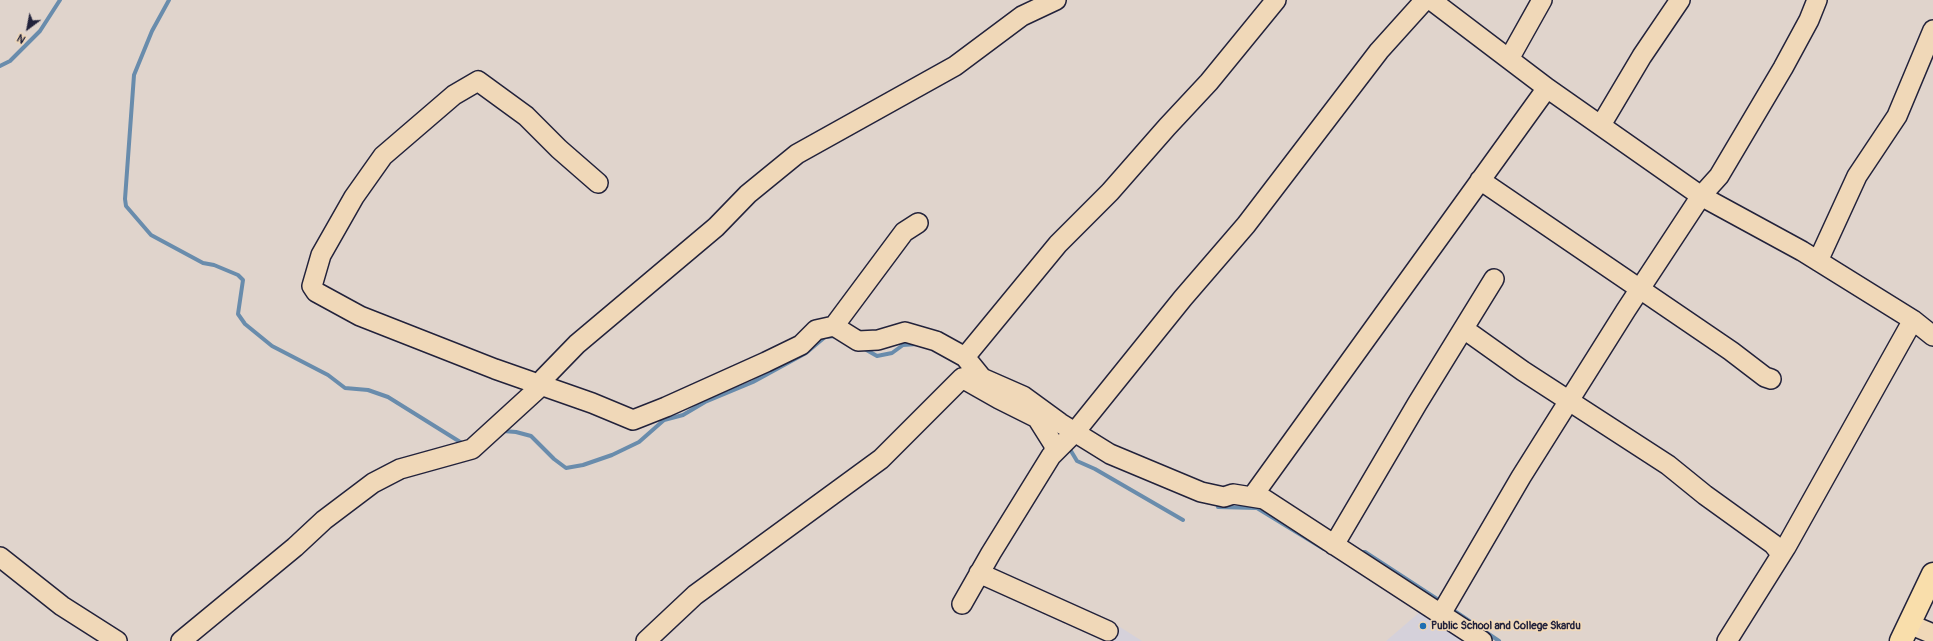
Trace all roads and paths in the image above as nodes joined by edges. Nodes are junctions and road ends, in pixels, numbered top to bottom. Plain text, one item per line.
1 (1056, 0) edge
2 (1276, 0) edge
3 (1425, 0) edge
4 (1431, 0) edge
5 (1542, 0) edge
6 (1680, 0) edge
7 (1817, 0) edge
8 (1933, 30) edge
9 (1508, 59) junction
10 (1547, 88) junction
11 (1601, 125) junction
12 (1480, 180) junction
13 (598, 184) dead end
14 (1701, 196) junction
15 (918, 223) dead end
16 (1818, 261) junction
17 (1494, 280) dead end
18 (1639, 290) junction
19 (1913, 320) junction
20 (834, 326) junction
21 (1464, 329) junction
22 (1932, 332) edge
23 (965, 357) junction
24 (1771, 379) dead end
25 (540, 386) junction
26 (1570, 400) junction
27 (1075, 432) junction
28 (1054, 452) junction
29 (1252, 497) junction
30 (1334, 545) junction
31 (1781, 554) junction
32 (0, 557) edge
33 (979, 573) junction
34 (1933, 574) edge
35 (962, 604) dead end
36 (1441, 614) junction
37 (1108, 631) dead end
38 (1905, 633) edge
39 (1933, 634) edge
40 (117, 641) edge
41 (181, 641) edge
42 (646, 641) edge
43 (1482, 641) edge
44 (1727, 641) edge

1 - 25 street
2 - 23 street
3 - 27 street
4 - 9 street
5 - 9 street
6 - 11 street
7 - 14 street
8 - 16 street
9 - 10 street
10 - 11 street
10 - 12 street
11 - 14 street
12 - 18 street
12 - 29 street
13 - 25 street
14 - 16 street
14 - 18 street
15 - 20 street
16 - 19 street
17 - 21 street
18 - 24 street
18 - 26 street
19 - 22 street
19 - 31 street
20 - 23 street
20 - 25 street
21 - 26 street
21 - 30 street
23 - 27 street
25 - 41 street
26 - 31 street
26 - 36 street
27 - 28 street
27 - 29 street
28 - 33 street
28 - 42 street
29 - 30 street
30 - 36 street
31 - 44 street
32 - 40 street
33 - 35 street
33 - 37 street
34 - 38 main road
36 - 43 street
38 - 39 street

